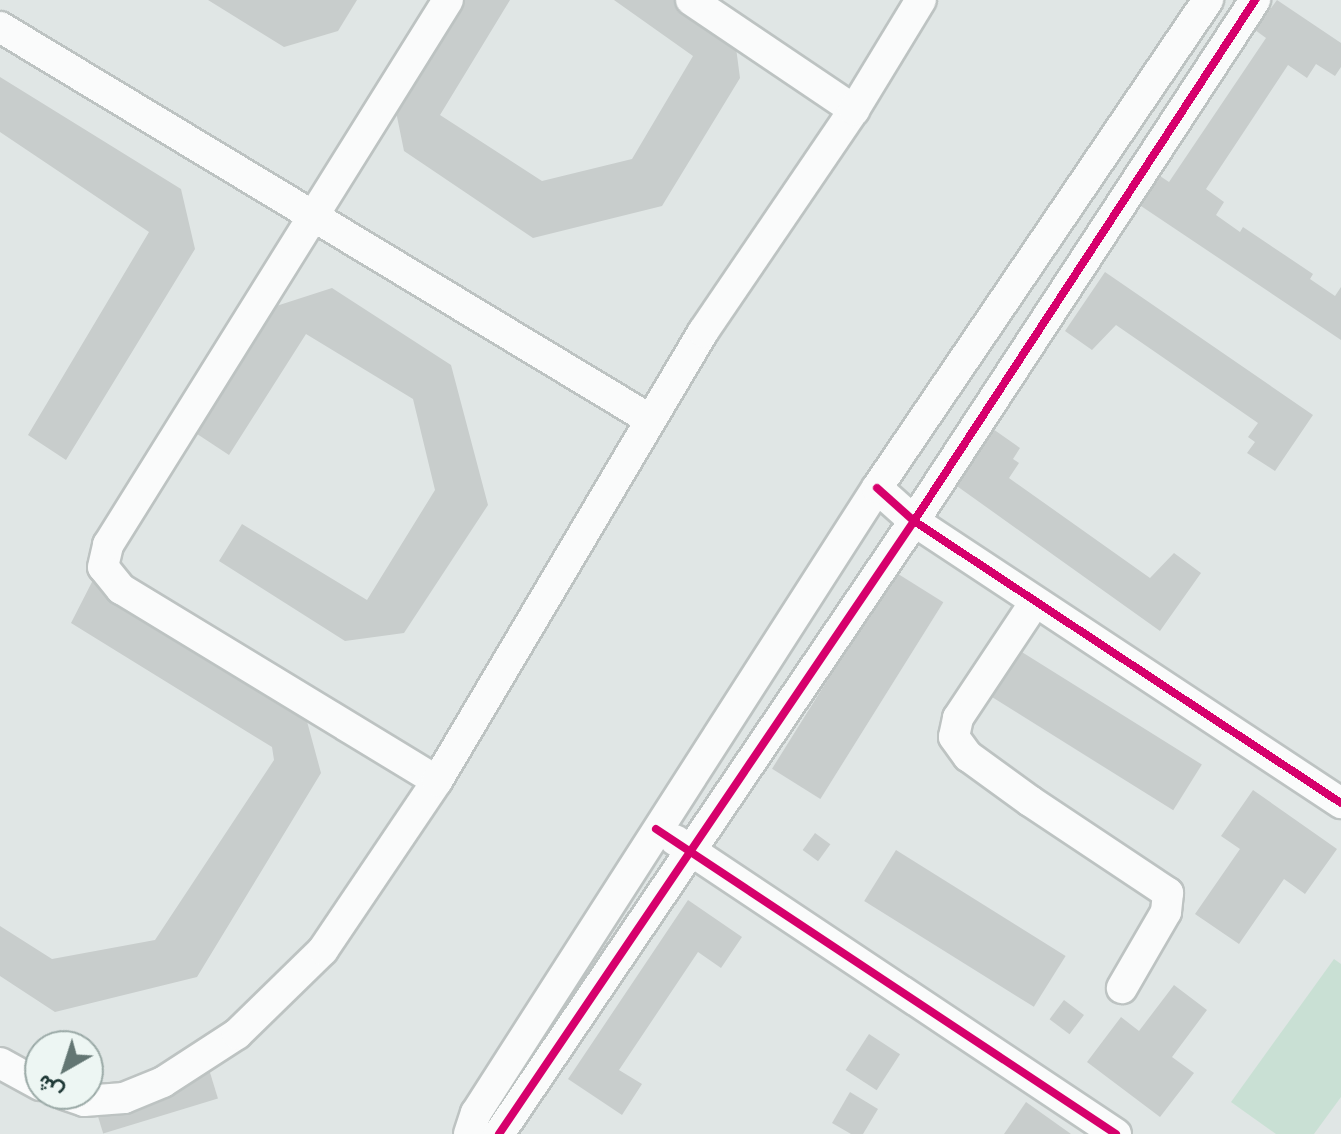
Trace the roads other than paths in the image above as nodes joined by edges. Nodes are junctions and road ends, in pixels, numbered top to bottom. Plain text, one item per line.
1 (448, 0) edge
2 (691, 0) edge
3 (921, 0) edge
4 (1208, 0) edge
5 (1255, 0) edge
6 (0, 27) edge
7 (854, 110) junction
8 (310, 216) junction
9 (981, 334) junction
10 (1018, 359) junction
11 (651, 420) junction
12 (877, 488) junction
13 (914, 521) junction
14 (1035, 602) junction
15 (437, 781) junction
16 (1341, 803) edge
17 (656, 829) junction
18 (690, 850) junction
19 (1122, 988) dead end
20 (0, 1063) edge
21 (24, 1076) edge
22 (104, 1100) edge
23 (469, 1134) edge
24 (499, 1134) edge
25 (1116, 1134) edge

1 - 8 street
2 - 7 street
3 - 7 street
4 - 9 street
5 - 10 street
6 - 8 street
7 - 11 street
8 - 11 street
8 - 15 street
9 - 10 street
9 - 12 street
10 - 13 street
11 - 15 street
12 - 13 street
12 - 17 street
13 - 14 street
13 - 18 street
14 - 16 street
14 - 19 street
15 - 22 street
17 - 18 street
17 - 23 street
18 - 24 street
18 - 25 street
20 - 21 street

